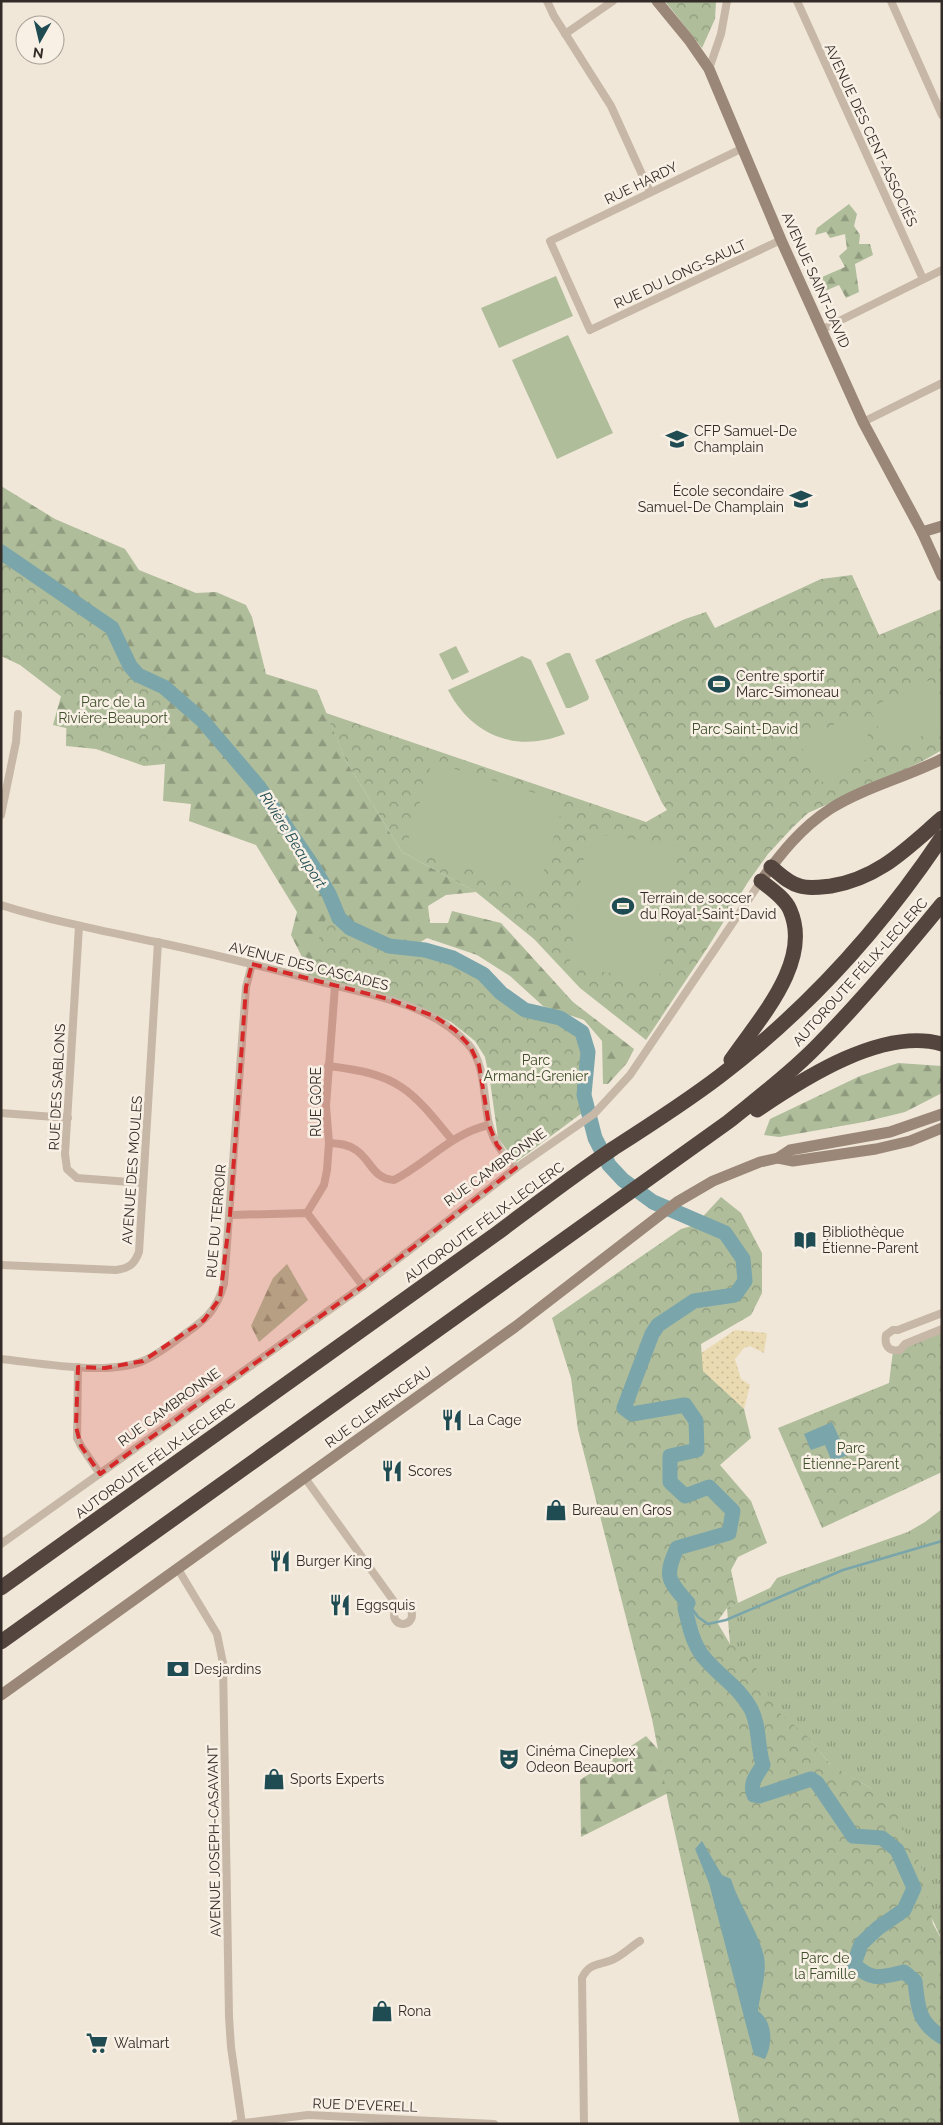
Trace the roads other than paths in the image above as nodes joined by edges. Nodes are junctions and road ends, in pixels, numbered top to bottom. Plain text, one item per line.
1 (547, 1) edge
2 (614, 1) edge
3 (657, 1) edge
4 (727, 1) edge
5 (797, 1) edge
6 (891, 1) edge
7 (565, 34) junction
8 (709, 69) junction
9 (942, 115) edge
10 (743, 148) junction
11 (650, 192) junction
12 (781, 240) junction
13 (942, 270) edge
14 (923, 279) junction
15 (590, 330) joint
16 (821, 330) junction
17 (942, 383) edge
18 (863, 422) junction
19 (942, 526) edge
20 (922, 532) junction
21 (942, 576) edge
22 (18, 714) dead end
23 (942, 759) edge
24 (1, 815) edge
25 (942, 818) edge
26 (942, 837) edge
27 (771, 867) junction
28 (761, 881) junction
29 (942, 904) edge
30 (1, 905) edge
31 (79, 926) junction
32 (158, 942) junction
33 (252, 964) junction
34 (334, 986) junction
35 (942, 1044) edge
36 (328, 1066) junction
37 (720, 1076) junction
38 (1, 1112) edge
39 (942, 1114) edge
40 (68, 1118) junction
41 (489, 1125) junction
42 (942, 1128) edge
43 (452, 1140) junction
44 (704, 1140) junction
45 (329, 1142) junction
46 (778, 1158) junction
47 (516, 1168) junction
48 (143, 1182) junction
49 (307, 1213) junction
50 (230, 1215) junction
51 (1, 1265) edge
52 (363, 1286) junction
53 (942, 1313) edge
54 (942, 1329) edge
55 (1, 1359) edge
56 (78, 1367) junction
57 (100, 1474) junction
58 (305, 1478) junction
59 (1, 1544) edge
60 (178, 1569) junction
61 (1, 1588) edge
62 (398, 1607) dead end
63 (1, 1642) edge
64 (1, 1695) edge
65 (640, 1941) dead end
66 (240, 2123) edge
67 (466, 2123) edge
68 (494, 2124) edge
69 (584, 2124) edge

1 - 7 street
2 - 7 street
3 - 8 street, AVENUE SAINT-DAVID
4 - 8 street
5 - 14 street, AVENUE DES CENT-ASSOCIÉS
6 - 9 street
7 - 11 street
8 - 10 street, AVENUE SAINT-DAVID
10 - 11 street, RUE HARDY
10 - 12 street, AVENUE SAINT-DAVID
11 - 15 street, RUE HARDY
12 - 15 street, RUE DU LONG-SAULT
12 - 16 street, AVENUE SAINT-DAVID
13 - 14 street
14 - 16 street
16 - 18 street, AVENUE SAINT-DAVID
17 - 18 street
18 - 20 street, AVENUE SAINT-DAVID
19 - 20 street
20 - 21 street, AVENUE SAINT-DAVID
22 - 24 street
23 - 27 street, RUE CAMBRONNE
25 - 27 highway
26 - 37 highway, AUTOROUTE FÉLIX-LECLERC
27 - 28 street, RUE CAMBRONNE
28 - 37 highway
28 - 47 street, RUE CAMBRONNE
29 - 44 highway, AUTOROUTE FÉLIX-LECLERC
30 - 31 street, AVENUE DES CASCADES
31 - 32 street, AVENUE DES CASCADES
31 - 40 street, RUE DES SABLONS
32 - 33 street, AVENUE DES CASCADES
32 - 48 street, AVENUE DES MOULES
33 - 34 street, AVENUE DES CASCADES
33 - 50 street, RUE DU TERROIR
34 - 36 street, RUE GORE
34 - 41 street, AVENUE DES CASCADES
35 - 44 highway
36 - 43 street
36 - 45 street, RUE GORE
37 - 61 highway, AUTOROUTE FÉLIX-LECLERC
38 - 40 street
39 - 46 street, RUE CLEMENCEAU
40 - 48 street, RUE DES SABLONS
41 - 43 street
41 - 47 street, AVENUE DES CASCADES
42 - 46 street, RUE CLEMENCEAU
43 - 45 street
44 - 63 highway, AUTOROUTE FÉLIX-LECLERC
45 - 49 street, RUE GORE
46 - 58 street, RUE CLEMENCEAU
47 - 52 street, RUE CAMBRONNE
48 - 51 street, AVENUE DES MOULES
49 - 50 street
49 - 52 street
50 - 56 street, RUE DU TERROIR
52 - 57 street, RUE CAMBRONNE
53 - 54 street
55 - 56 street, RUE DU TERROIR
56 - 57 street
57 - 59 street, RUE CAMBRONNE
58 - 60 street, RUE CLEMENCEAU
58 - 62 street
60 - 64 street, RUE CLEMENCEAU
60 - 66 street, AVENUE JOSEPH-CASAVANT
65 - 69 street
66 - 67 street, RUE D'EVERELL
67 - 68 street, RUE D'EVERELL

